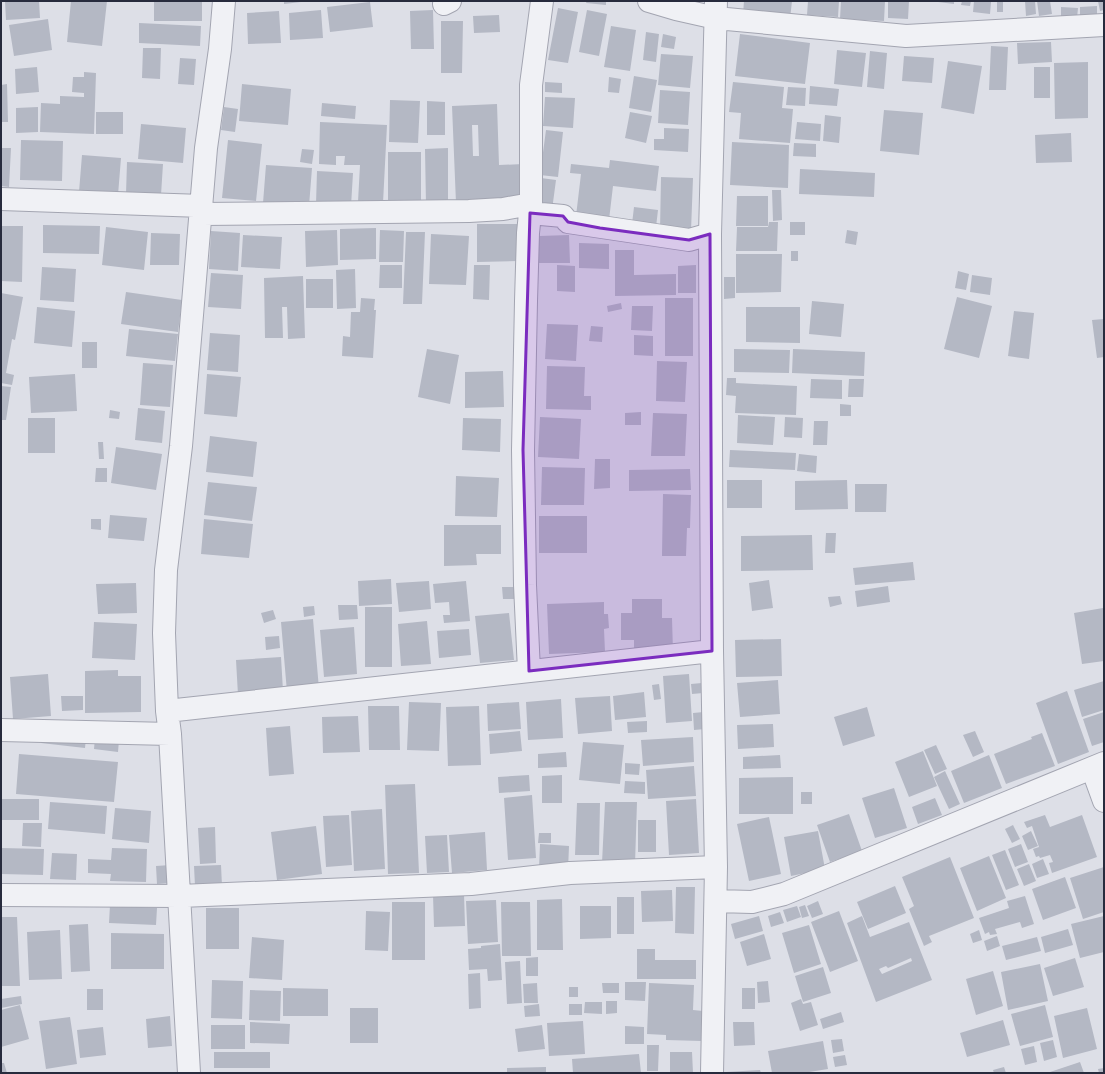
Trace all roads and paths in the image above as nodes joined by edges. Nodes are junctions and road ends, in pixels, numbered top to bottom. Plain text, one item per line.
1 (224, 1) edge
2 (542, 1) edge
3 (649, 1) edge
4 (716, 9) edge
5 (1104, 25) edge
6 (1, 199) edge
7 (531, 208) junction
8 (202, 210) junction
9 (710, 234) junction
10 (712, 652) junction
11 (529, 671) junction
12 (167, 711) junction
13 (1, 730) edge
14 (170, 734) junction
15 (1098, 765) edge
16 (1104, 801) edge
17 (716, 867) junction
18 (1, 895) edge
19 (180, 896) junction
20 (716, 900) junction
21 (188, 1073) edge
22 (712, 1073) edge

1 - 8 street
2 - 7 street
3 - 4 street
4 - 5 street
4 - 9 street
6 - 8 street
7 - 8 street
7 - 9 street
7 - 11 street
8 - 12 street
9 - 10 street
10 - 11 street
10 - 17 street
11 - 12 street
12 - 14 street
13 - 14 street
14 - 19 street
15 - 16 street
15 - 20 street
17 - 19 street
17 - 20 street
18 - 19 street
19 - 21 street
20 - 22 street

